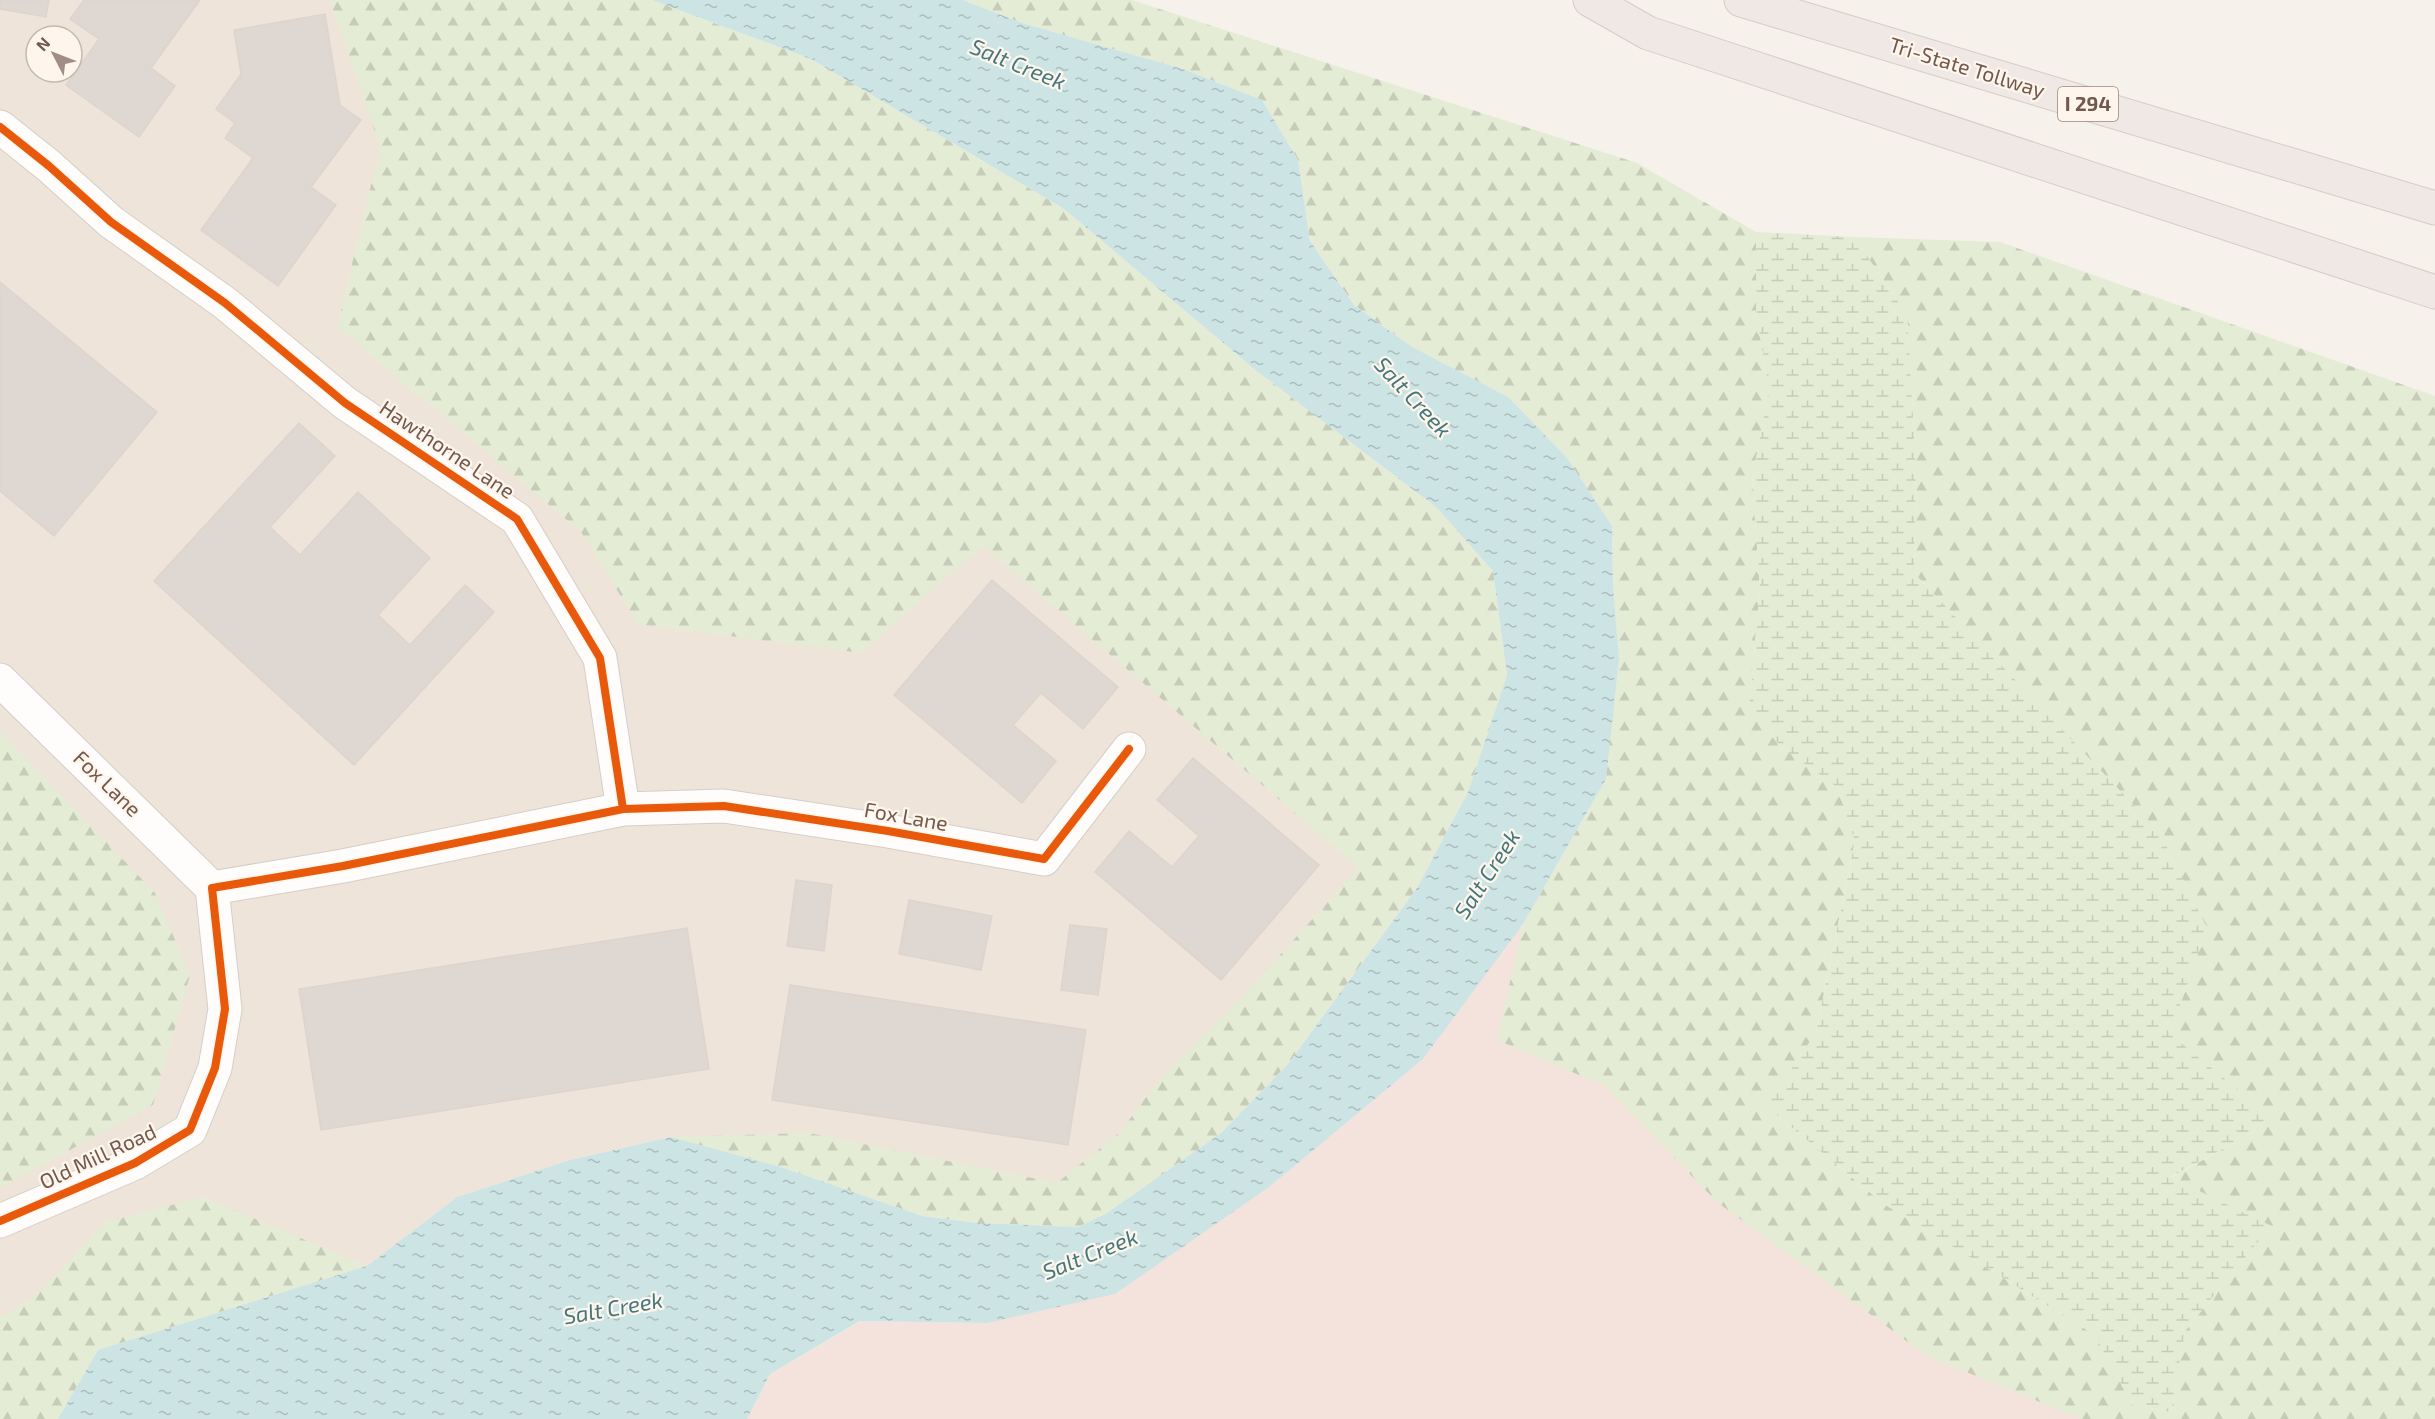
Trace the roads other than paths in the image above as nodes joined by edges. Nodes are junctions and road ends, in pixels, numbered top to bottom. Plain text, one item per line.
1 (1590, 0) edge
2 (1741, 0) edge
3 (0, 127) edge
4 (2435, 208) edge
5 (2435, 292) edge
6 (0, 680) edge
7 (1129, 749) dead end
8 (623, 809) junction
9 (212, 888) junction
10 (0, 1221) edge

1 - 5 highway
2 - 4 highway, Tri-State Tollway / I 294
3 - 8 street, Hawthorne Lane
6 - 9 street, Fox Lane
7 - 8 street, Fox Lane
8 - 9 street
9 - 10 street, Old Mill Road

